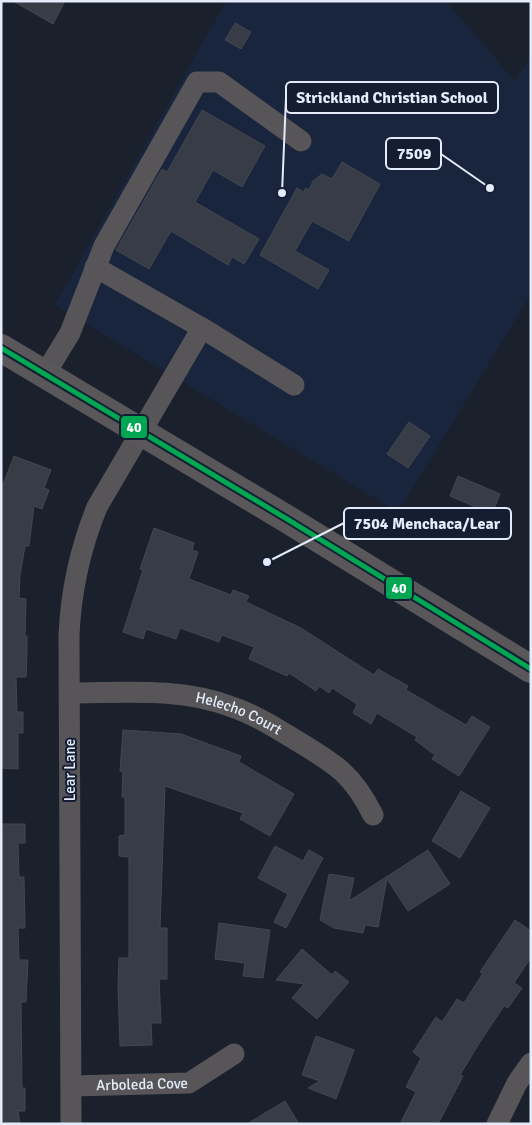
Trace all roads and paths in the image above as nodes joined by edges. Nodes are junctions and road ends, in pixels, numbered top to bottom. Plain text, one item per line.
1 (302, 141) dead end
2 (95, 267) junction
3 (202, 328) junction
4 (1, 348) edge
5 (45, 374) junction
6 (294, 385) dead end
7 (140, 432) junction
8 (531, 669) edge
9 (70, 693) junction
10 (373, 815) dead end
11 (234, 1054) dead end
12 (531, 1063) edge
13 (72, 1086) junction
14 (71, 1124) edge
15 (497, 1124) edge

1 - 2 street
2 - 3 street
2 - 5 street
3 - 6 street
3 - 7 street, Lear Lane
4 - 5 main road
5 - 7 main road
7 - 8 main road
7 - 9 street, Lear Lane
9 - 10 street, Helecho Court
9 - 13 street, Lear Lane
11 - 13 street, Arboleda Cove
12 - 15 street
13 - 14 street, Lear Lane

